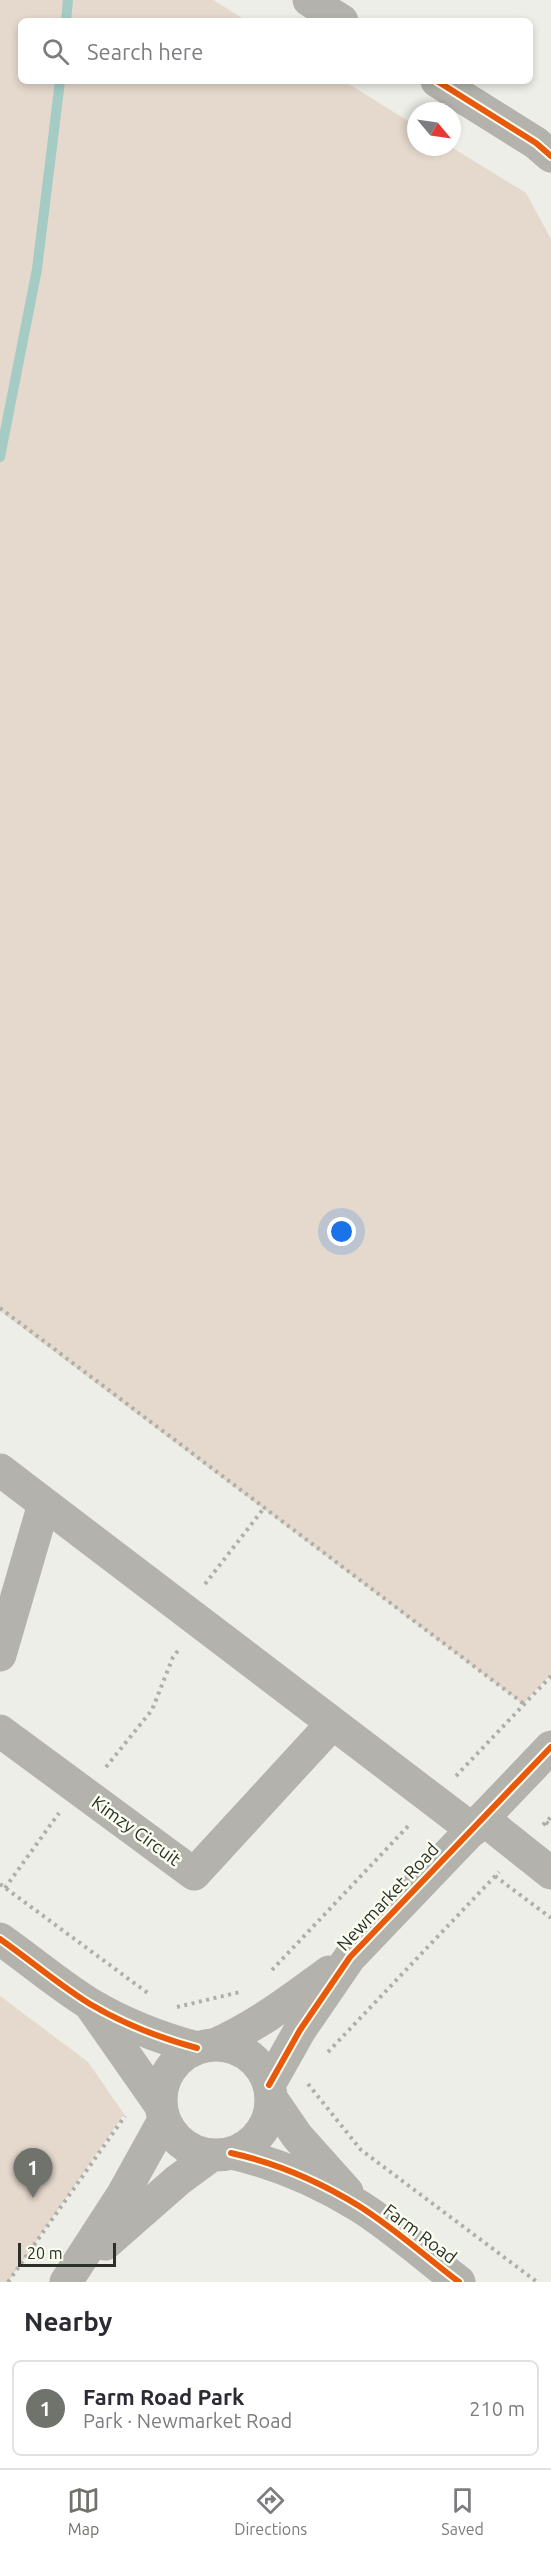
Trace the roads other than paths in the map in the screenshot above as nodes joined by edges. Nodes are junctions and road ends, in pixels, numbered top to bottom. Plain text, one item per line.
1 (309, 0) edge
2 (337, 18) edge
3 (442, 84) edge
4 (551, 156) edge
5 (0, 1470) edge
6 (44, 1503) junction
7 (0, 1655) edge
8 (332, 1724) junction
9 (0, 1731) edge
10 (551, 1748) edge
11 (478, 1824) junction
12 (551, 1873) edge
13 (0, 1939) edge
14 (350, 1957) junction
15 (90, 2004) junction
16 (205, 2046) junction
17 (270, 2091) junction
18 (152, 2111) junction
19 (221, 2154) junction
20 (360, 2207) junction
21 (70, 2276) edge
22 (459, 2282) edge

1 - 2 street
3 - 4 street
5 - 6 street
6 - 7 street
6 - 8 street
8 - 9 street, Kimzy Circuit
8 - 11 street
10 - 11 street, Newmarket Road
11 - 12 street
11 - 14 street, Newmarket Road
13 - 15 street
14 - 16 street, Newmarket Road
14 - 17 street, Newmarket Road
15 - 16 street
15 - 18 street
16 - 17 street
16 - 18 street
17 - 19 street
17 - 20 street, Farm Road
18 - 19 street
18 - 21 street
19 - 20 street, Farm Road
19 - 21 street
20 - 22 street, Farm Road

